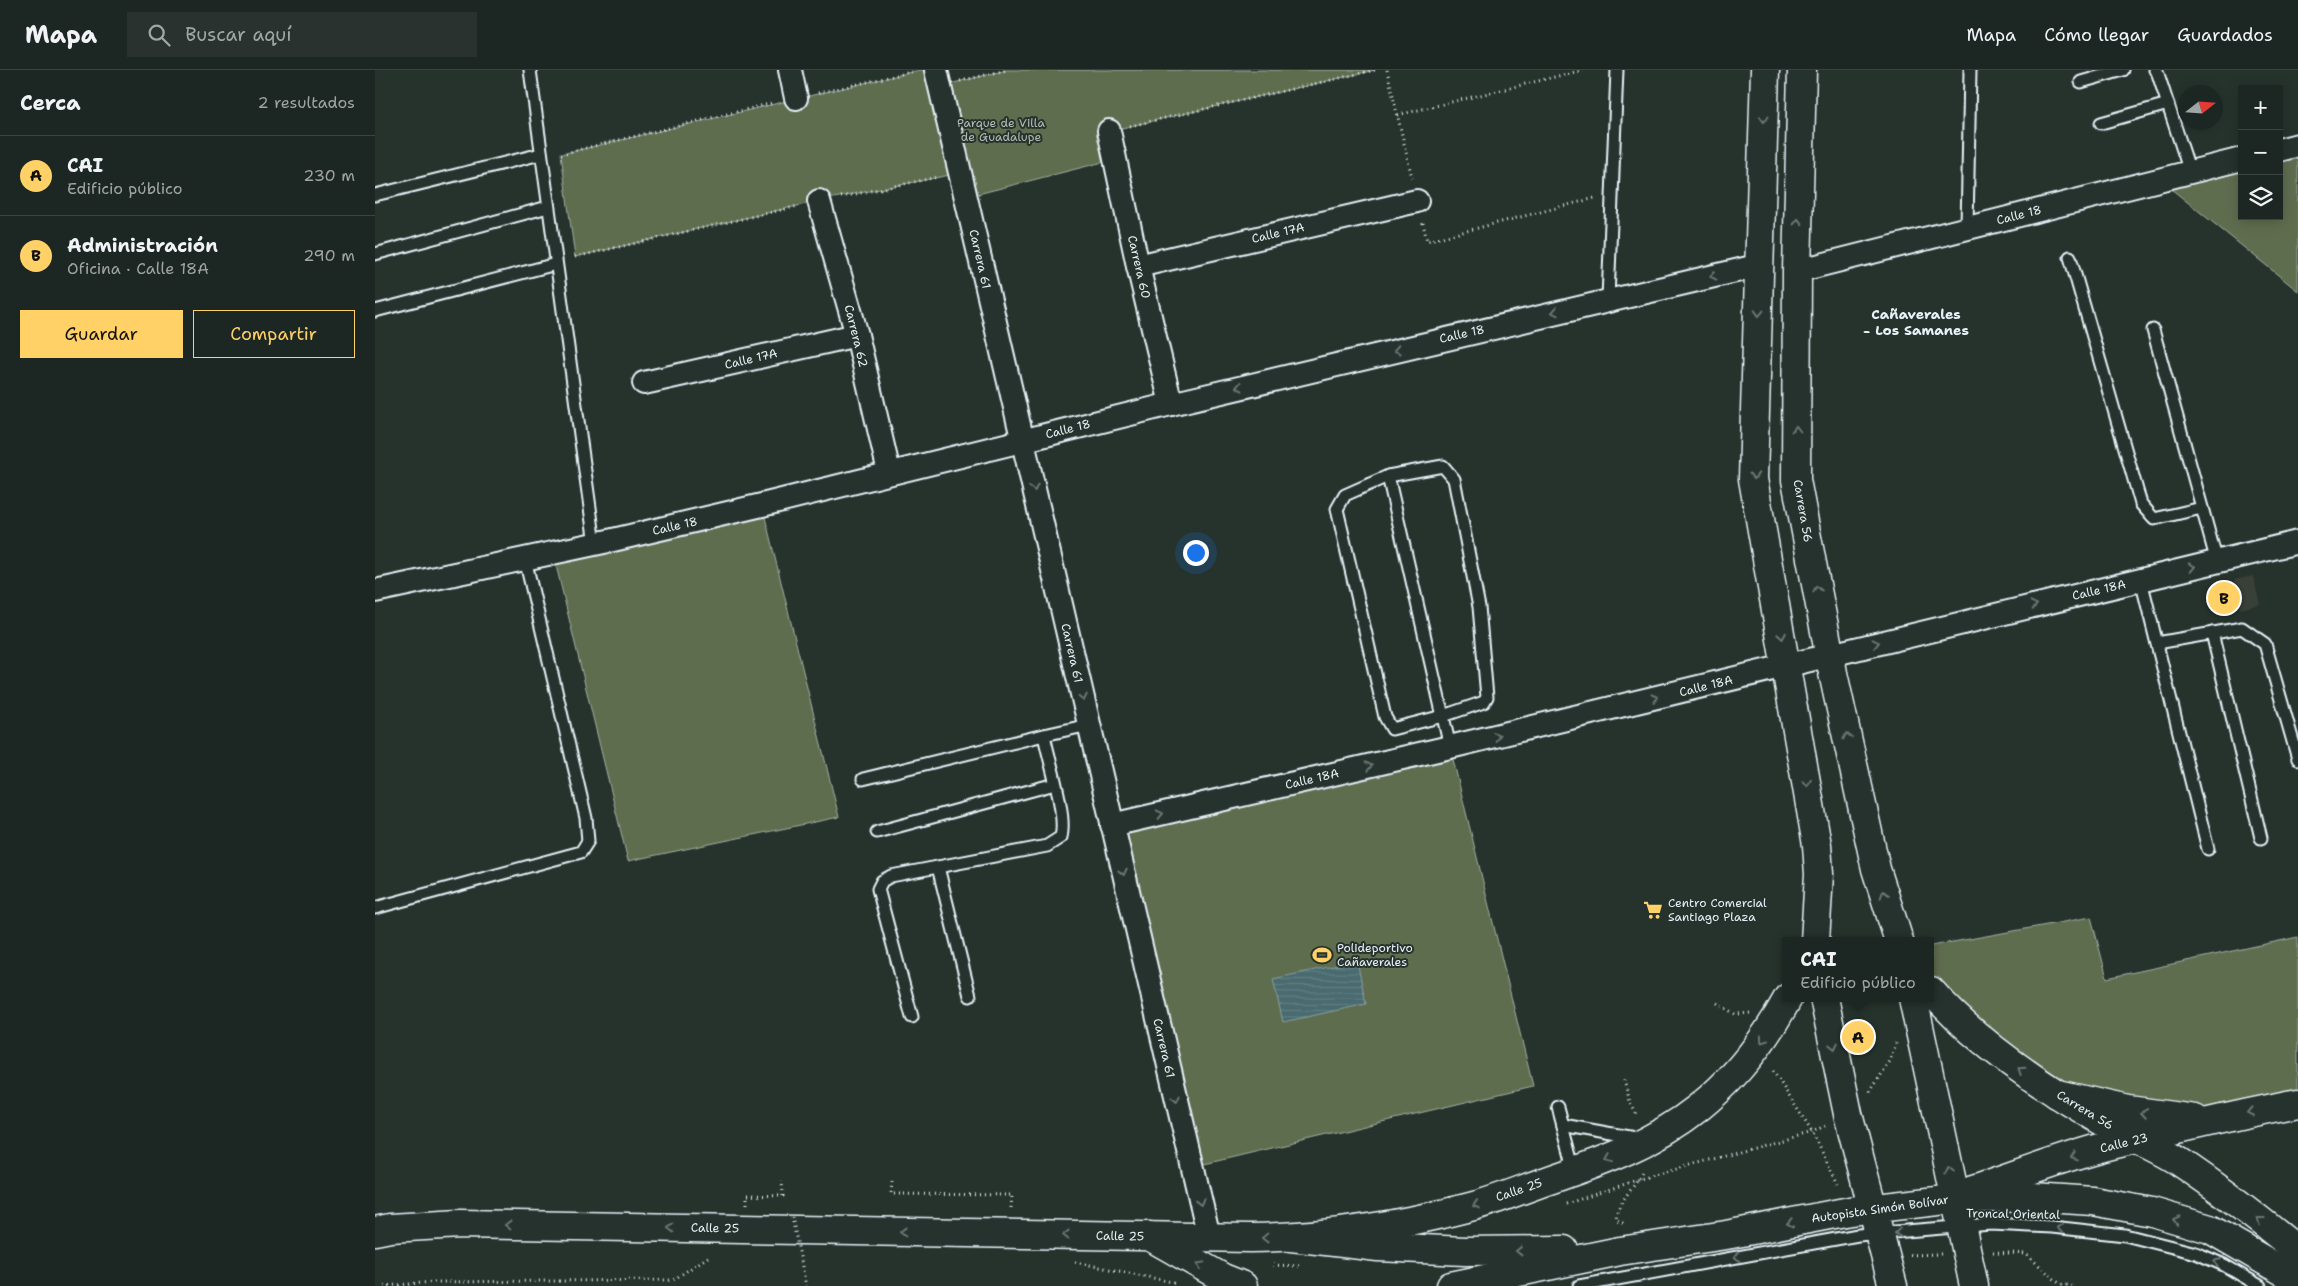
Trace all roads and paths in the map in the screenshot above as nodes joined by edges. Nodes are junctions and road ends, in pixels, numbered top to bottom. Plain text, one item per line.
1 (530, 70) edge
2 (790, 70) edge
3 (920, 70) edge
4 (1007, 70) edge
5 (1375, 70) edge
6 (1387, 70) edge
7 (1583, 70) edge
8 (1617, 70) edge
9 (1765, 70) edge
10 (1802, 70) edge
11 (1970, 70) edge
12 (2123, 70) edge
13 (2155, 70) edge
14 (938, 78) edge
15 (2081, 82) dead end
16 (796, 98) junction
17 (2168, 104) junction
18 (1398, 115) junction
19 (2101, 123) dead end
20 (1109, 131) joint
21 (2298, 146) edge
22 (2283, 149) edge
23 (541, 154) junction
24 (561, 154) dead end
25 (2238, 161) edge
26 (2190, 172) junction
27 (960, 173) junction
28 (1612, 193) junction
29 (375, 196) edge
30 (819, 201) junction
31 (1417, 201) junction
32 (548, 208) junction
33 (1967, 228) junction
34 (375, 254) edge
35 (2071, 257) dead end
36 (575, 258) dead end
37 (556, 264) junction
38 (1761, 265) junction
39 (1138, 266) junction
40 (1797, 271) junction
41 (1608, 300) junction
42 (375, 310) edge
43 (2153, 330) dead end
44 (857, 335) junction
45 (645, 383) dead end
46 (1171, 404) junction
47 (1023, 441) junction
48 (889, 472) junction
49 (1388, 476) junction
50 (2202, 508) junction
51 (2298, 542) edge
52 (595, 544) junction
53 (525, 559) junction
54 (2217, 562) junction
55 (2141, 580) junction
56 (375, 591) edge
57 (2212, 633) junction
58 (2157, 643) junction
59 (1829, 654) junction
60 (1787, 666) junction
61 (1443, 716) junction
62 (1089, 725) junction
63 (1044, 735) junction
64 (1450, 748) junction
65 (2298, 759) edge
66 (863, 779) dead end
67 (1055, 784) junction
68 (1112, 825) junction
69 (877, 832) dead end
70 (2261, 838) dead end
71 (2207, 849) dead end
72 (938, 867) junction
73 (375, 908) edge
74 (1813, 937) edge
75 (1898, 937) edge
76 (1934, 994) edge
77 (970, 996) dead end
78 (1786, 1002) edge
79 (1824, 1002) edge
80 (1914, 1002) edge
81 (1717, 1003) dead end
82 (1735, 1014) dead end
83 (912, 1017) dead end
84 (1898, 1039) dead end
85 (1773, 1071) dead end
86 (1624, 1080) dead end
87 (2057, 1094) junction
88 (2298, 1103) edge
89 (1558, 1107) dead end
90 (1848, 1114) junction
91 (2209, 1120) junction
92 (1563, 1125) junction
93 (1813, 1132) junction
94 (1649, 1140) junction
95 (2138, 1140) junction
96 (1643, 1171) dead end
97 (1575, 1172) junction
98 (1640, 1179) junction
99 (782, 1181) dead end
100 (892, 1182) dead end
101 (1840, 1188) dead end
102 (1831, 1190) dead end
103 (783, 1196) dead end
104 (1955, 1199) junction
105 (1564, 1204) dead end
106 (1873, 1208) junction
107 (791, 1209) dead end
108 (1001, 1209) dead end
109 (1632, 1222) dead end
110 (1961, 1226) junction
111 (380, 1228) edge
112 (1149, 1236) junction
113 (1209, 1237) junction
114 (1291, 1237) junction
115 (796, 1246) dead end
116 (1882, 1246) junction
117 (806, 1247) dead end
118 (1620, 1250) junction
119 (2298, 1251) edge
120 (1967, 1252) junction
121 (712, 1254) dead end
122 (1071, 1261) dead end
123 (2298, 1280) edge
124 (1183, 1284) dead end
125 (384, 1286) edge
126 (806, 1286) edge
127 (1243, 1286) edge
128 (1451, 1286) edge
129 (1579, 1286) edge
130 (1893, 1286) edge
131 (1974, 1286) edge
132 (2073, 1286) edge
133 (2260, 1286) edge

1 - 23 lane
2 - 16 street
3 - 16 path
4 - 14 path
5 - 20 path
6 - 18 path
7 - 18 path
8 - 28 lane
9 -> 38 main road
40 -> 10 main road, Carrera 56
11 - 33 lane
12 - 15 lane
13 - 17 lane
14 - 27 street, Carrera 61
16 - 24 path
17 - 19 lane
17 - 26 lane
18 - 31 path
20 - 39 street, Carrera 60
21 - 22 street
23 - 29 lane
23 - 32 lane
25 - 26 street, Calle 18
26 - 33 street, Calle 18
27 - 30 path
27 - 47 street, Carrera 61
28 - 31 path
28 - 41 lane
30 - 36 path
30 - 44 street, Carrera 62
31 - 39 street, Calle 17A
32 - 34 lane
32 - 37 lane
33 - 40 street, Calle 18
35 - 50 lane
37 - 42 lane
37 - 52 lane
38 -> 41 street, Calle 18
38 -> 60 main road
39 - 46 street, Carrera 60
59 -> 40 main road, Carrera 56
41 -> 46 street, Calle 18
43 - 50 lane
44 - 45 street, Calle 17A
44 - 48 street, Carrera 62
46 - 47 street, Calle 18
47 - 48 street, Calle 18
47 -> 62 street, Carrera 61
48 - 52 street, Calle 18
49 - 61 lane
49 - 61 lane
49 - 61 lane
50 - 54 lane
51 - 54 street, Calle 18A
52 - 53 street, Calle 18
53 - 56 street, Calle 18
53 - 73 lane
55 -> 54 street, Calle 18A
55 - 58 lane
59 -> 55 street, Calle 18A
57 - 58 lane
57 - 65 lane
57 - 70 lane
58 - 71 lane
59 - 60 street, Calle 18A
75 -> 59 main road, Carrera 56
64 -> 60 street, Calle 18A
60 -> 74 main road
61 - 64 lane
62 - 63 lane
62 - 68 street, Carrera 61
63 - 66 lane
63 - 67 lane
68 -> 64 street, Calle 18A
67 - 69 lane
67 - 72 lane
68 -> 113 street, Carrera 61
72 - 77 lane
72 - 83 lane
87 -> 76 main road, Carrera 56
78 -> 94 main road, Calle 25
79 -> 90 main road
104 -> 80 main road
81 - 82 path
84 - 90 path
85 - 93 path
86 - 94 path
91 -> 87 main road
87 - 95 main road, Carrera 56
88 -> 91 main road, Calle 23
89 - 92 lane
90 - 93 path
90 - 106 main road
91 - 95 main road, Calle 23
92 - 94 lane
92 - 97 lane
93 - 98 path
94 -> 97 main road, Calle 25
95 -> 104 main road, Calle 23
119 -> 95 main road, Carrera 56
96 - 98 path
97 -> 114 main road, Calle 25
98 - 105 path
98 - 109 path
99 - 103 path
100 - 108 path
101 - 102 path
104 - 106 main road, Autopista Simón Bolívar
104 - 110 main road
123 -> 104 main road, Autopista Simón Bolívar
106 - 116 main road
106 -> 118 main road, Autopista Simón Bolívar
107 - 126 path, bridge
110 -> 116 lane, Troncal Oriental
110 - 120 main road
133 -> 110 lane, Troncal Oriental
112 -> 111 main road, Calle 25
112 - 113 main road, Calle 25
127 -> 112 main road
114 -> 113 main road, Calle 25
118 -> 114 main road
115 - 117 path
116 - 120 path
116 -> 129 lane, Troncal Oriental
116 - 130 main road
118 - 128 main road, Autopista Simón Bolívar
120 - 131 main road
120 - 132 path
121 - 125 path
122 - 124 path

